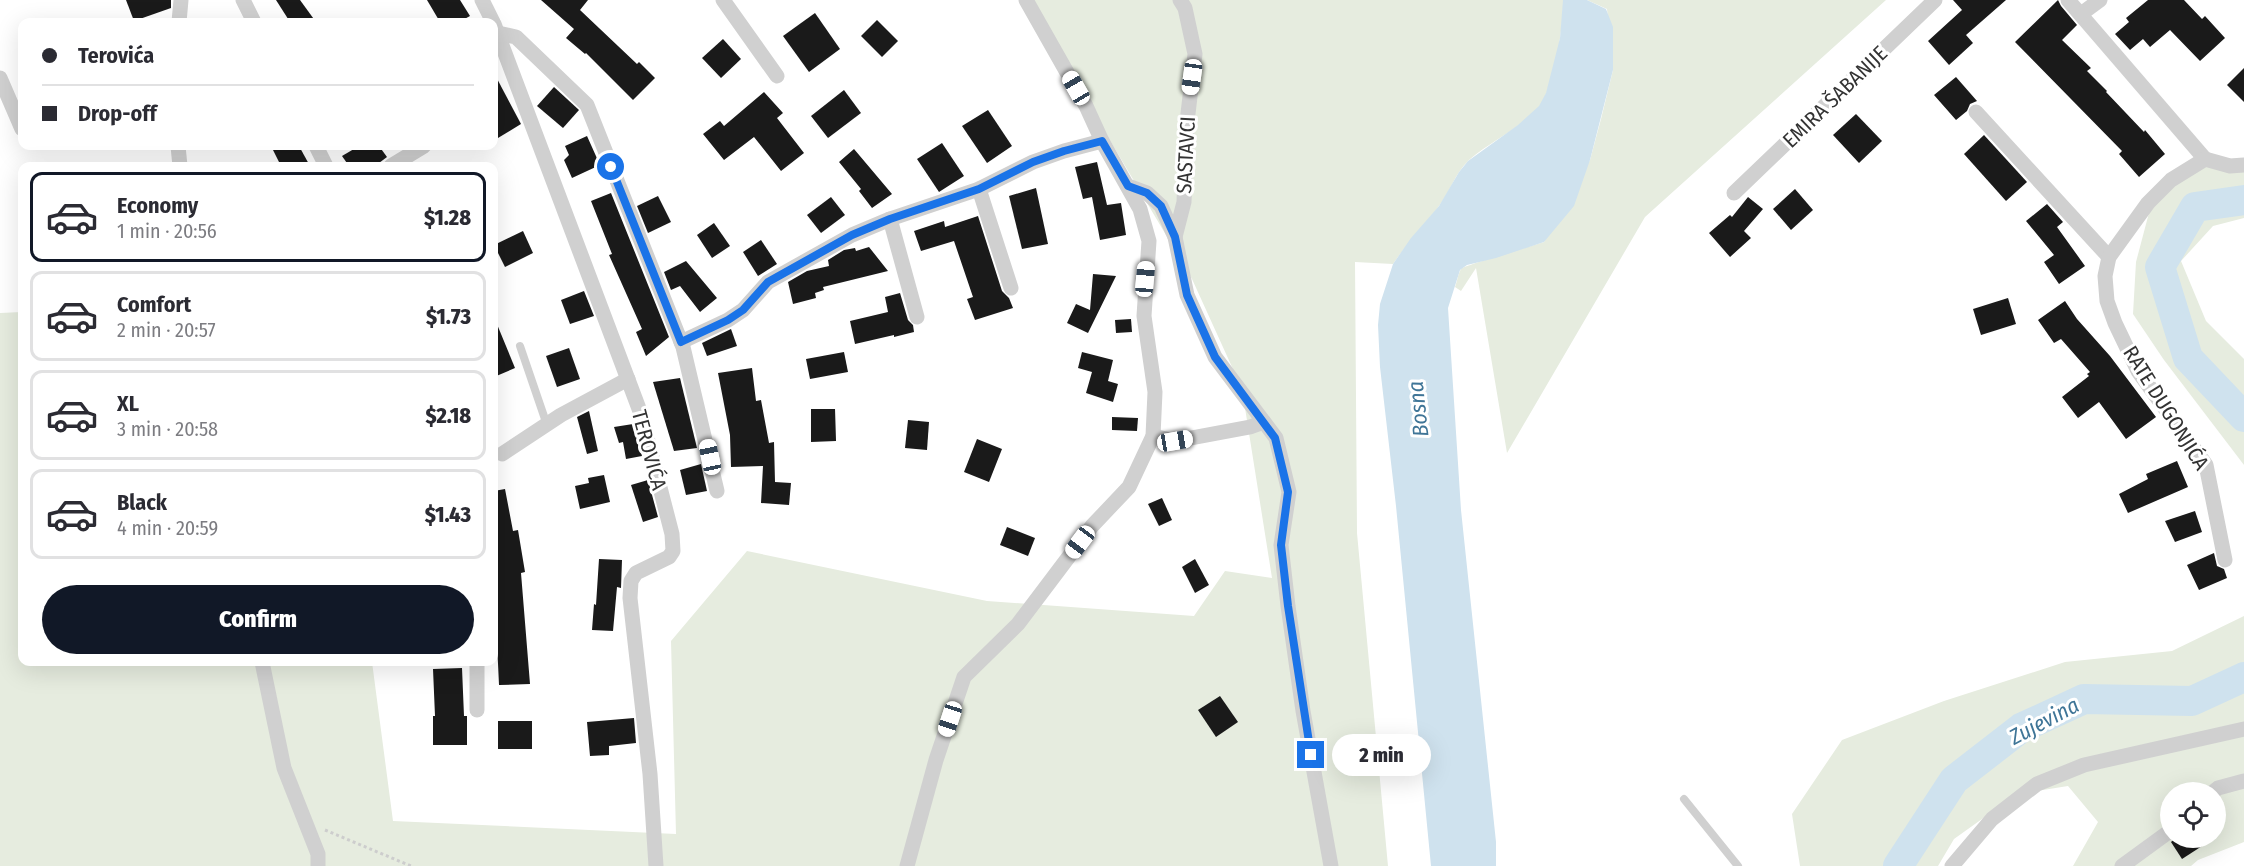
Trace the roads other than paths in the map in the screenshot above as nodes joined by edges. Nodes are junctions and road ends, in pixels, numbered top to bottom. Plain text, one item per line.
1 (181, 0) edge
2 (243, 0) edge
3 (482, 0) edge
4 (723, 0) edge
5 (1026, 0) edge
6 (1180, 0) edge
7 (1935, 0) edge
8 (2068, 0) edge
9 (2100, 0) edge
10 (2081, 14) junction
11 (179, 18) edge
12 (252, 18) edge
13 (491, 18) edge
14 (498, 28) edge
15 (498, 34) edge
16 (777, 76) dead end
17 (0, 78) edge
18 (1976, 112) dead end
19 (18, 120) edge
20 (1102, 141) junction
21 (417, 150) edge
22 (2205, 159) junction
23 (398, 162) edge
24 (2244, 165) edge
25 (1128, 186) junction
26 (979, 189) junction
27 (1734, 193) dead end
28 (890, 219) junction
29 (1175, 237) junction
30 (2109, 257) junction
31 (1011, 288) dead end
32 (917, 317) dead end
33 (681, 342) junction
34 (520, 346) dead end
35 (628, 379) junction
36 (1264, 422) junction
37 (547, 425) junction
38 (1153, 436) junction
39 (502, 454) dead end
40 (717, 491) dead end
41 (2225, 560) dead end
42 (263, 666) edge
43 (477, 666) edge
44 (477, 710) dead end
45 (2244, 729) edge
46 (2244, 781) edge
47 (2226, 786) edge
48 (1684, 799) dead end
49 (2160, 838) edge
50 (318, 866) edge
51 (656, 866) edge
52 (907, 866) edge
53 (1331, 866) edge
54 (1738, 866) edge
55 (1952, 866) edge
56 (2122, 866) edge

1 - 11 street
2 - 12 street
3 - 13 street, TEROVIĆA
4 - 16 street
5 - 20 street
6 - 29 street, SASTAVCI
7 - 27 street, EMIRA ŠABANIJE
8 - 10 street
9 - 10 street
10 - 22 street
14 - 33 street
15 - 35 street, TEROVIĆA
17 - 19 street
18 - 30 street
20 - 25 street
20 - 26 street
21 - 23 street
22 - 24 street
22 - 30 street
25 - 29 street, SASTAVCI
25 - 38 street
26 - 28 street
26 - 31 street
28 - 32 street
28 - 33 street
29 - 36 street
30 - 41 street, RATE DUGONJIĆA
33 - 40 street
34 - 37 lane
35 - 37 street
35 - 51 street, TEROVIĆA
36 - 38 street
36 - 53 street
37 - 39 street
38 - 52 street
42 - 50 street
43 - 44 street
45 - 55 street
46 - 47 street
48 - 54 lane
49 - 56 street

